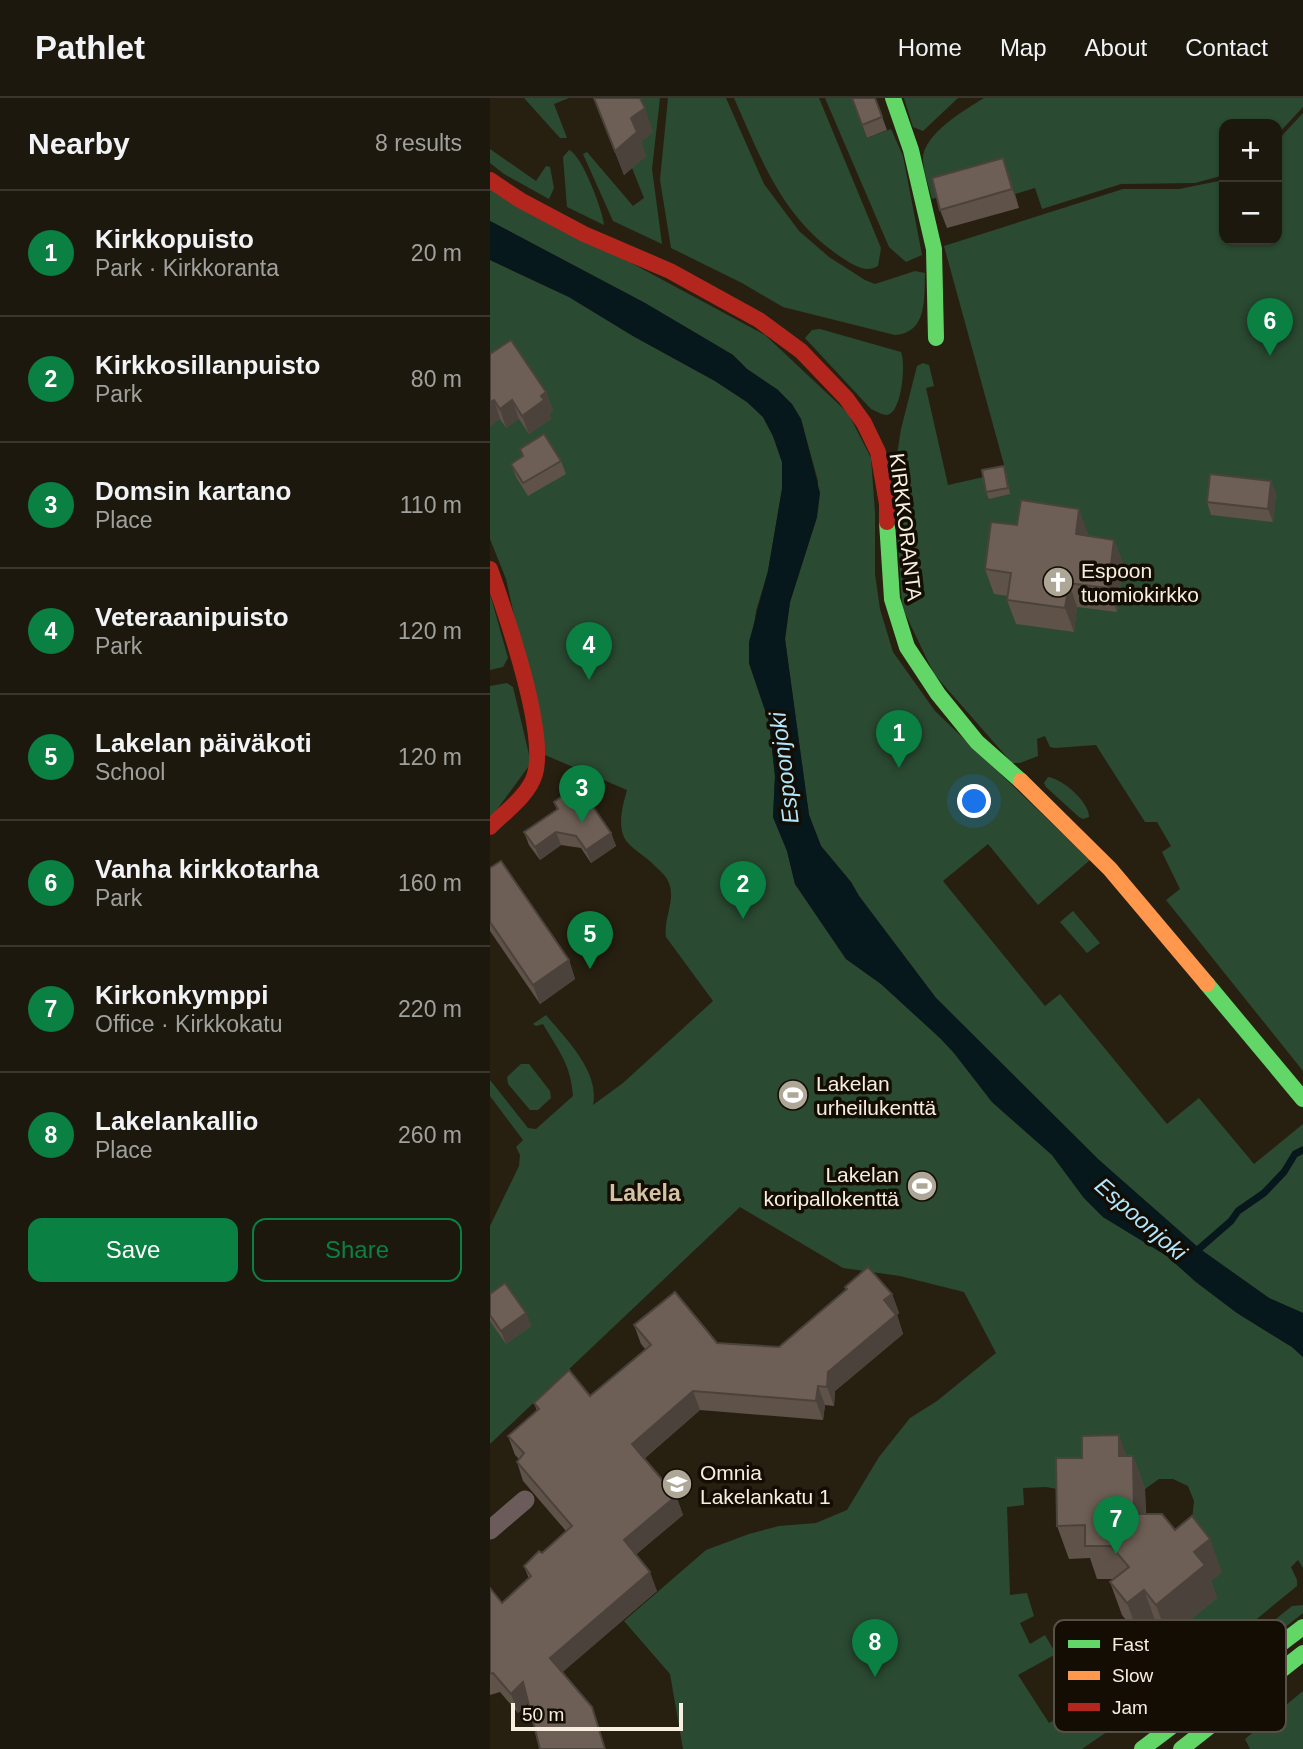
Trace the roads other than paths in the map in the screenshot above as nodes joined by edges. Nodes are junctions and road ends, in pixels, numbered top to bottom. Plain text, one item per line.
1 (893, 98) edge
2 (490, 180) edge
3 (936, 338) dead end
4 (490, 569) edge
5 (490, 827) edge
6 (1303, 1098) edge
7 (525, 1500) dead end
8 (490, 1530) edge
9 (1303, 1627) edge
10 (1286, 1640) edge
11 (1303, 1653) edge
12 (1286, 1666) edge
13 (1164, 1732) edge
14 (1203, 1732) edge
15 (1142, 1749) edge
16 (1181, 1749) edge

1 - 3 street
2 - 6 street, KIRKKORANTA
4 - 5 street
7 - 8 street
9 - 10 street
11 - 12 street
13 - 15 street
14 - 16 street

